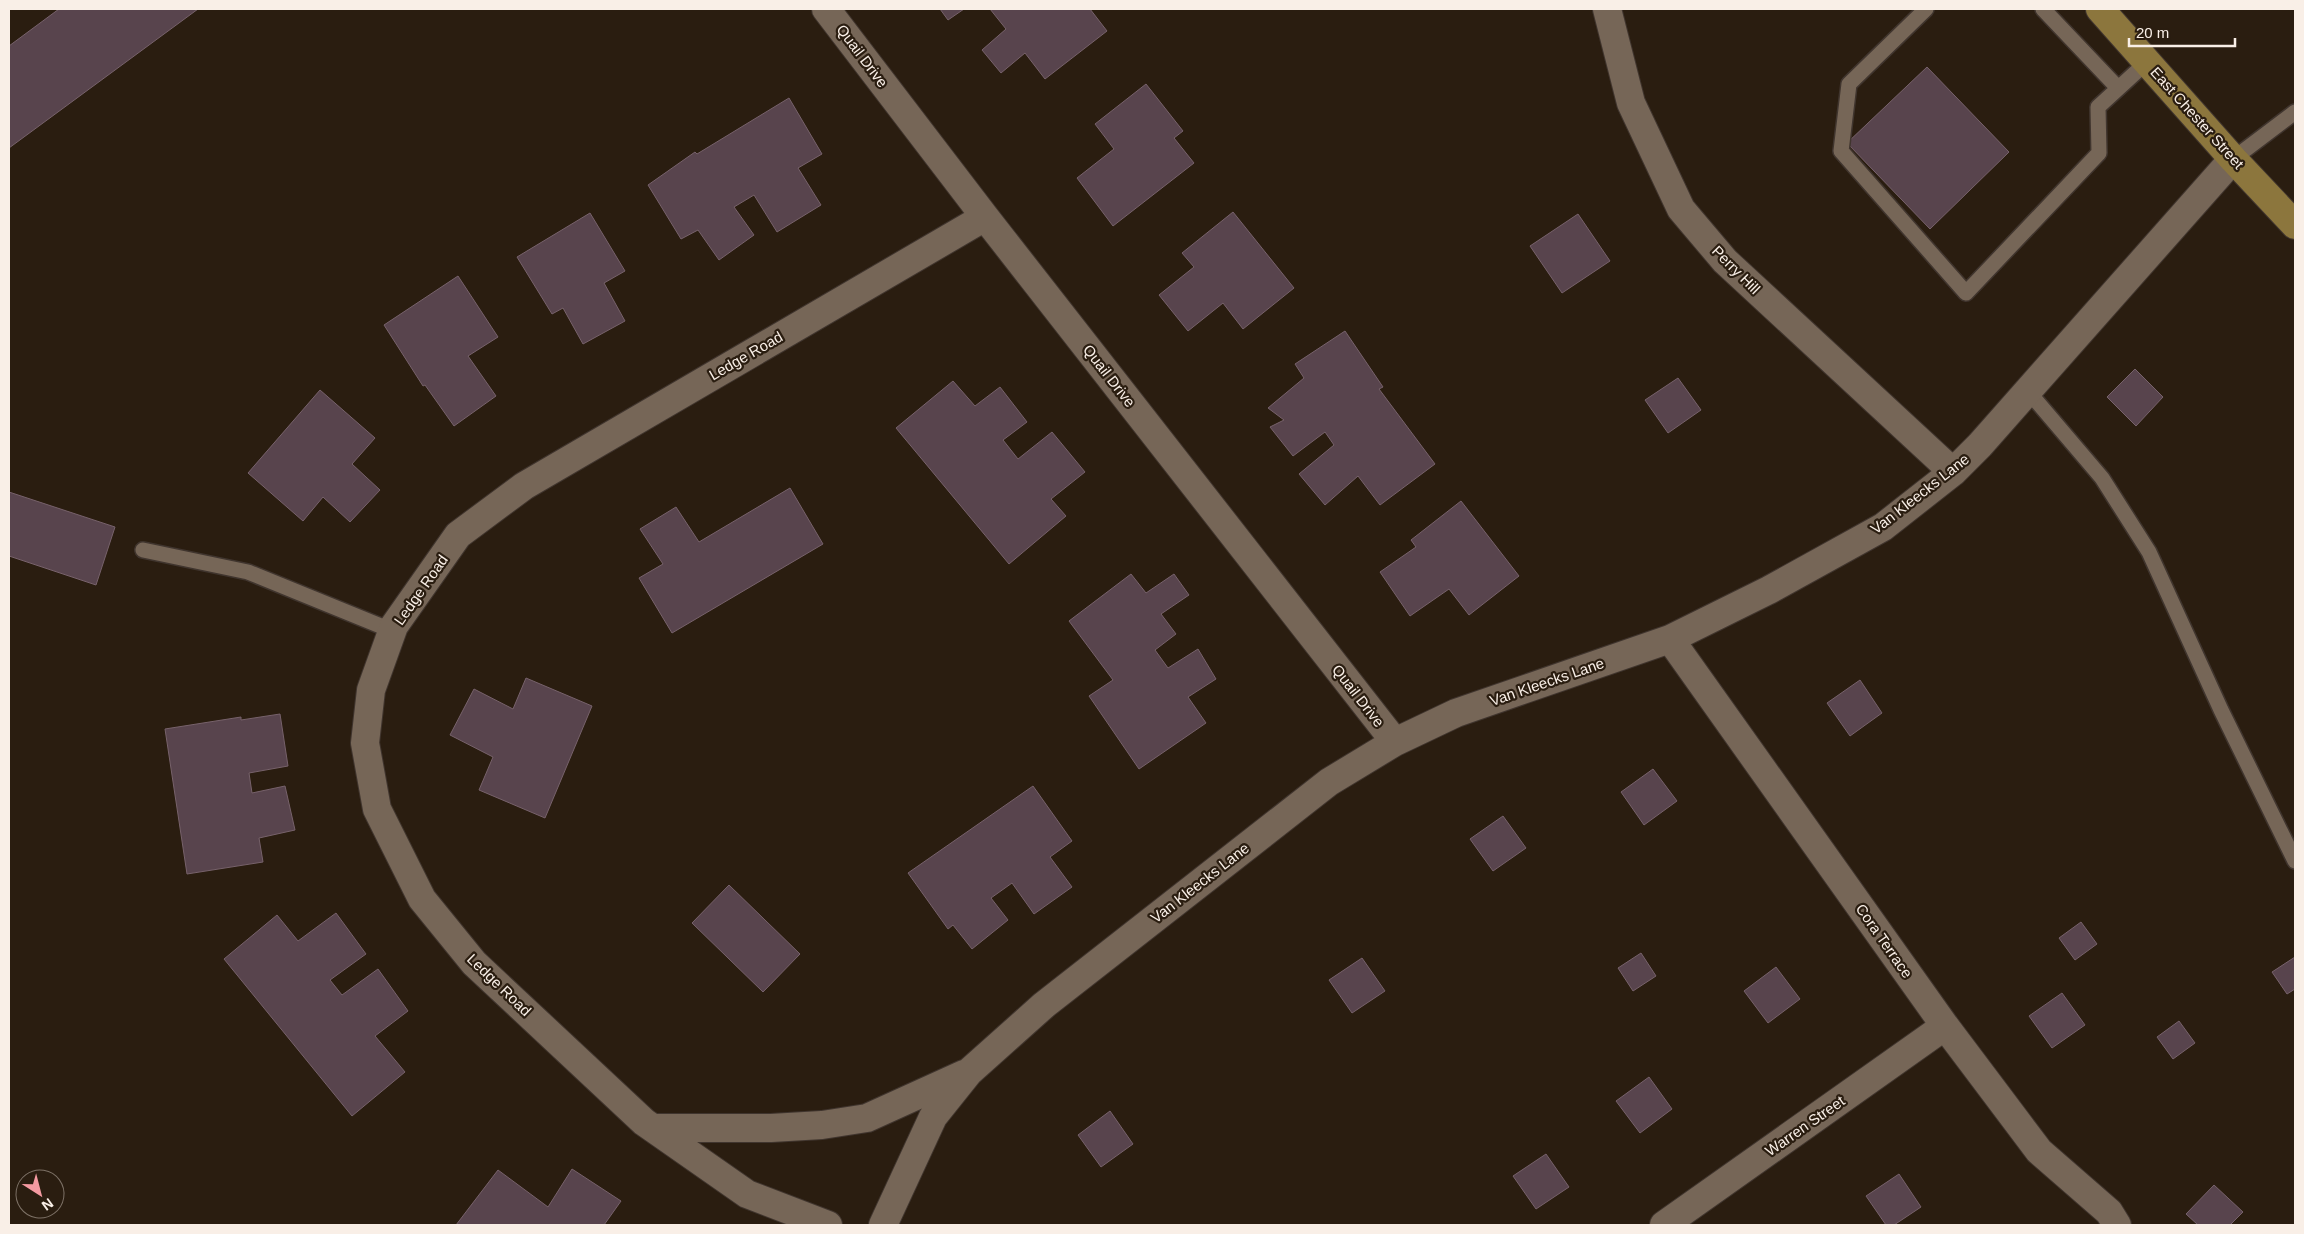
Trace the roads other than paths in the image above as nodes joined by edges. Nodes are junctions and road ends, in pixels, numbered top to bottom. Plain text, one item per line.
1 (826, 9) edge
2 (1607, 9) edge
3 (1926, 9) edge
4 (2042, 9) edge
5 (2100, 9) edge
6 (2147, 62) junction
7 (2118, 88) junction
8 (2295, 112) edge
9 (2233, 159) junction
10 (984, 217) junction
11 (2295, 225) edge
12 (2028, 391) junction
13 (1953, 472) junction
14 (143, 550) dead end
15 (393, 631) junction
16 (1670, 639) junction
17 (1395, 742) junction
18 (2295, 861) edge
19 (1945, 1026) junction
20 (969, 1072) junction
21 (653, 1128) junction
22 (828, 1225) edge
23 (883, 1225) edge
24 (1664, 1225) edge
25 (2117, 1225) edge

1 - 10 street, Quail Drive
2 - 13 street, Perry Hill
3 - 7 lane
4 - 7 lane
5 - 6 main road, East Chester Street
6 - 7 lane
6 - 9 main road, East Chester Street
8 - 9 lane
9 - 11 main road, East Chester Street
9 - 12 street, Van Kleecks Lane
10 - 15 street, Ledge Road
10 - 17 street, Quail Drive
12 - 13 street, Van Kleecks Lane
12 - 18 lane
13 - 16 street, Van Kleecks Lane
14 - 15 lane
15 - 21 street, Ledge Road
16 - 17 street, Van Kleecks Lane
16 - 19 street, Cora Terrace
17 - 20 street, Van Kleecks Lane
19 - 24 street, Warren Street
19 - 25 street, Cora Terrace
20 - 21 street
20 - 23 street, Van Kleecks Lane
21 - 22 street, Ledge Road

